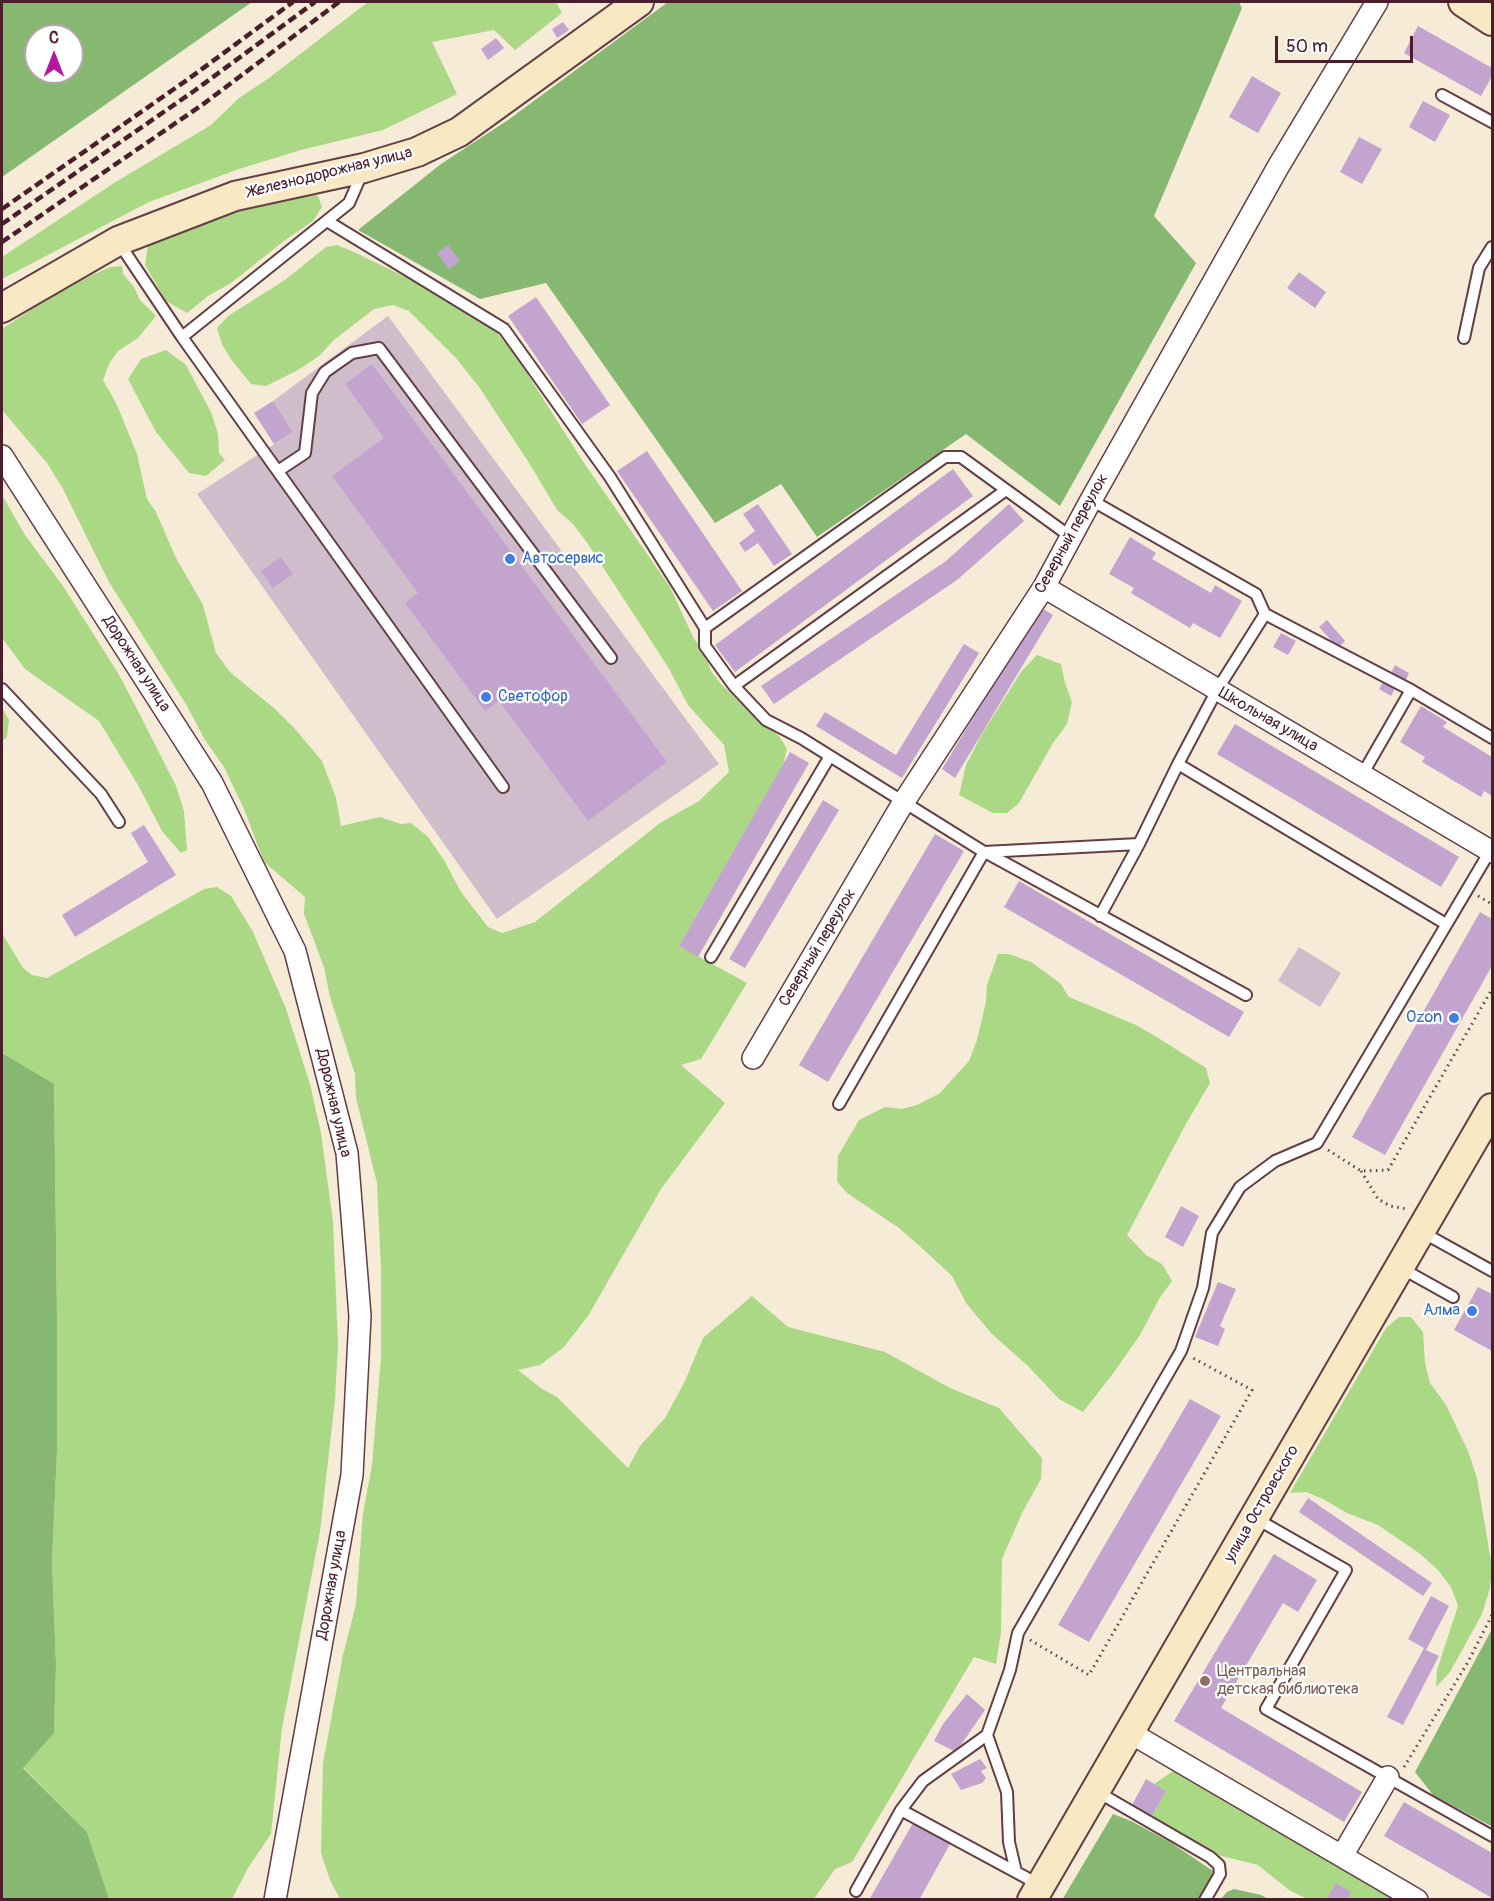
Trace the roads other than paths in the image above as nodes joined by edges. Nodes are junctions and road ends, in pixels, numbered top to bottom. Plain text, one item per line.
1 (639, 2) edge
2 (1377, 2) edge
3 (1463, 2) edge
4 (1492, 21) edge
5 (1442, 95) dead end
6 (1492, 122) edge
7 (364, 168) junction
8 (327, 221) junction
9 (118, 242) junction
10 (1492, 247) edge
11 (2, 308) edge
12 (182, 337) junction
13 (1464, 339) dead end
14 (2, 456) edge
15 (278, 471) junction
16 (1006, 490) junction
17 (1090, 500) junction
18 (1071, 537) junction
19 (1044, 587) junction
20 (1265, 614) junction
21 (705, 628) junction
22 (611, 658) dead end
23 (734, 686) junction
24 (2, 689) edge
25 (1217, 690) junction
26 (1411, 690) junction
27 (1492, 738) edge
28 (830, 756) junction
29 (1178, 764) junction
30 (1362, 775) junction
31 (503, 787) dead end
32 (903, 803) junction
33 (119, 822) dead end
34 (1139, 844) junction
35 (1491, 851) edge
36 (984, 852) junction
37 (1100, 916) junction
38 (1446, 924) junction
39 (711, 957) dead end
40 (1246, 995) dead end
41 (753, 1058) dead end
42 (839, 1104) dead end
43 (1492, 1108) edge
44 (1425, 1225) junction
45 (1400, 1268) junction
46 (1492, 1271) edge
47 (1453, 1297) dead end
48 (1254, 1517) junction
49 (1129, 1732) junction
50 (987, 1735) junction
51 (1392, 1779) junction
52 (1096, 1790) junction
53 (901, 1810) junction
54 (1492, 1836) edge
55 (1342, 1856) junction
56 (1016, 1872) junction
57 (856, 1890) dead end
58 (1036, 1892) edge
59 (275, 1899) edge
60 (1205, 1899) edge
61 (1417, 1899) edge

1 - 7 main road, Железнодорожная улица
2 - 17 street, Северный переулок
3 - 4 main road
5 - 6 lane
7 - 8 lane
7 - 9 main road, Железнодорожная улица
8 - 12 lane
8 - 21 lane
9 - 11 main road, Железнодорожная улица
9 - 12 lane
10 - 13 lane
12 - 15 lane
14 - 59 street, Дорожная улица
15 - 22 lane
15 - 31 lane
16 - 18 lane
16 - 21 lane
16 - 23 lane
17 - 18 street, Северный переулок
17 - 20 lane
18 - 19 street, Северный переулок
19 - 25 street, Школьная улица
19 - 32 street, Северный переулок
20 - 25 lane
20 - 26 lane
21 - 23 lane
23 - 28 lane
24 - 33 lane
25 - 29 lane
25 - 30 street, Школьная улица
26 - 27 lane
26 - 30 lane
28 - 32 lane
28 - 39 lane
29 - 34 lane
29 - 38 lane
30 - 35 street, Школьная улица
32 - 36 lane
32 - 41 street, Северный переулок
34 - 36 lane
34 - 37 lane
35 - 38 lane
36 - 37 lane
36 - 42 lane
37 - 40 lane
38 - 50 lane
43 - 44 main road, улица Островского
44 - 45 main road, улица Островского
44 - 46 lane
45 - 47 lane
45 - 48 main road, улица Островского
48 - 49 main road, улица Островского
48 - 51 lane
49 - 52 main road, улица Островского
49 - 55 street
50 - 53 lane
50 - 56 lane
51 - 54 lane
51 - 55 street
52 - 58 main road, улица Островского
52 - 60 lane
53 - 56 lane
53 - 57 lane
55 - 61 street
56 - 58 lane

